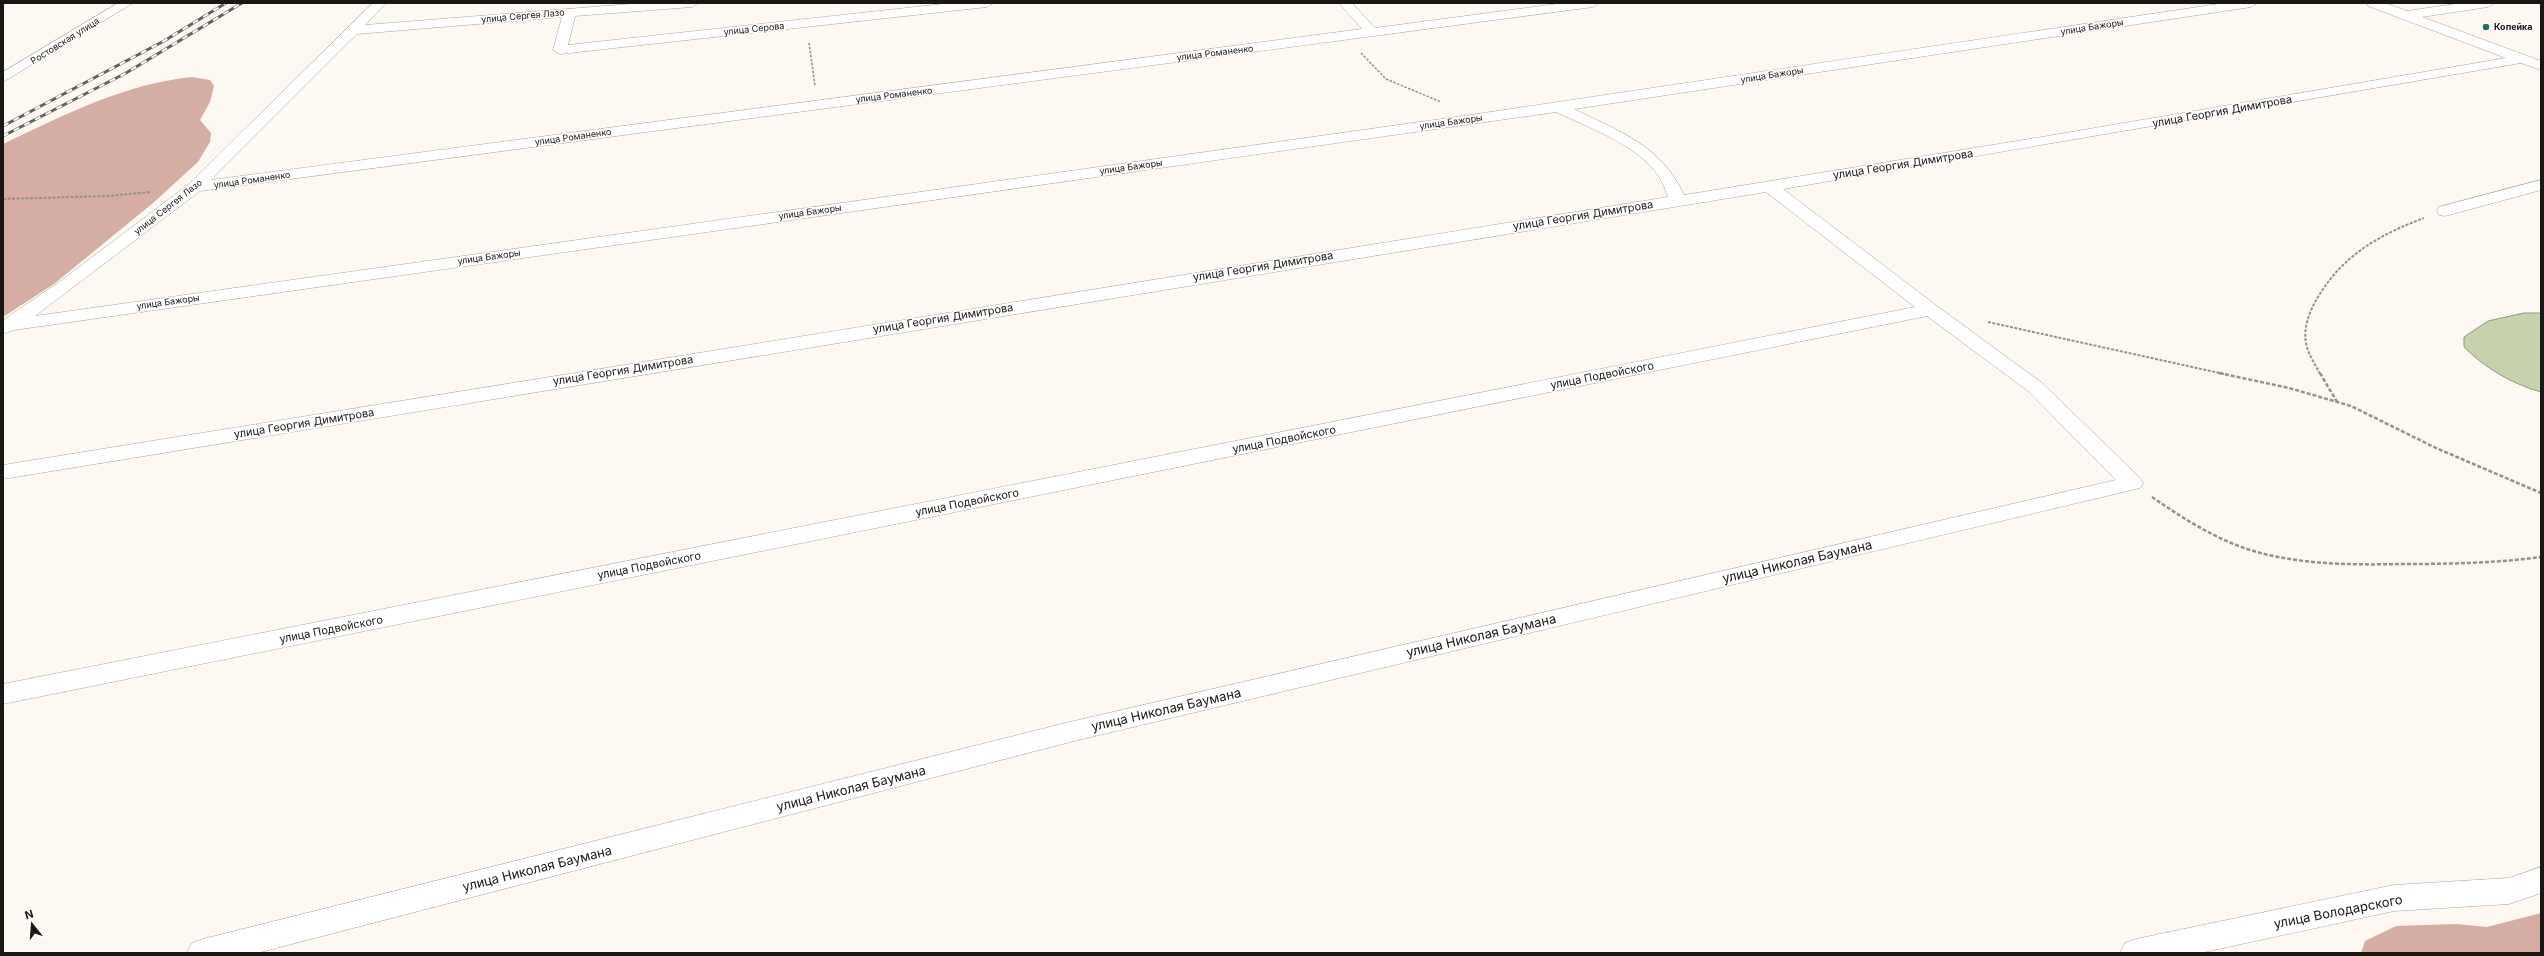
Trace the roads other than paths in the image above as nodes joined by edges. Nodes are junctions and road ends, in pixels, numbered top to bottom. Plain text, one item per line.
1 (127, 3) edge
2 (380, 3) edge
3 (692, 3) edge
4 (988, 3) edge
5 (1345, 3) edge
6 (1593, 3) edge
7 (2251, 3) edge
8 (2373, 3) edge
9 (2488, 3) edge
10 (570, 12) junction
11 (2406, 15) junction
12 (353, 30) junction
13 (1372, 32) junction
14 (2523, 59) junction
15 (2541, 66) edge
16 (3, 78) edge
17 (1558, 107) junction
18 (2541, 185) edge
19 (1769, 186) junction
20 (195, 187) junction
21 (1678, 200) junction
22 (2445, 211) road end
23 (1930, 310) junction
24 (5, 328) edge
25 (3, 472) edge
26 (3, 694) edge
27 (2541, 880) edge
28 (204, 953) edge
29 (2136, 953) edge

1 - 16 street, Ростовская улица
2 - 12 street, улица Сергея Лазо
3 - 10 street, улица Сергея Лазо
4 - 10 street, улица Серова
5 - 13 street
6 - 13 street, улица Романенко
7 - 17 street, улица Бажоры
8 - 11 street
9 - 11 street
10 - 12 street, улица Сергея Лазо
11 - 14 street
12 - 20 street, улица Сергея Лазо
13 - 20 street, улица Романенко
14 - 15 street
14 - 19 street, улица Георгия Димитрова
17 - 21 street
17 - 24 street, улица Бажоры
18 - 22 street
19 - 21 street, улица Георгия Димитрова
19 - 23 street
20 - 24 street, улица Сергея Лазо
21 - 25 street, улица Георгия Димитрова
23 - 26 street, улица Подвойского
23 - 28 street, улица Николая Баумана
27 - 29 street, улица Володарского

